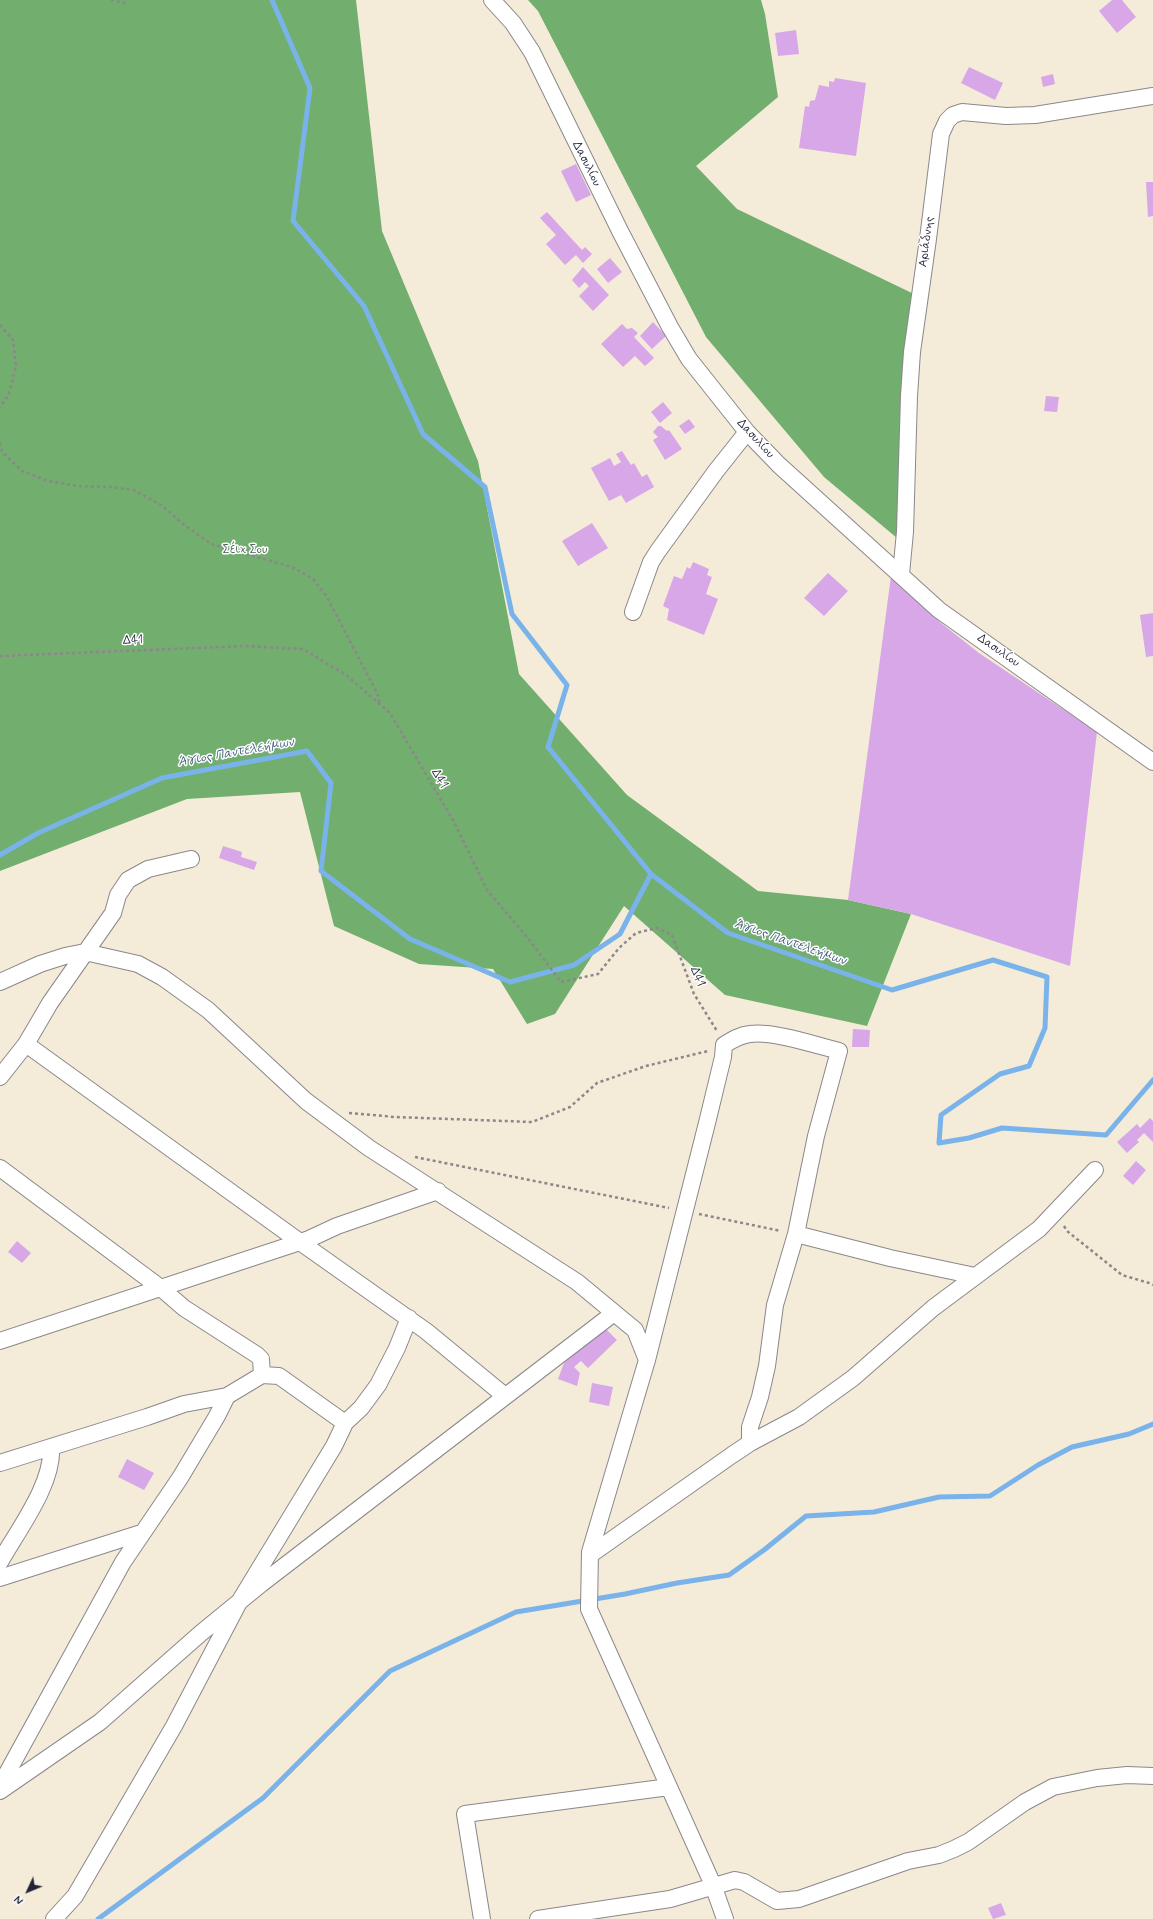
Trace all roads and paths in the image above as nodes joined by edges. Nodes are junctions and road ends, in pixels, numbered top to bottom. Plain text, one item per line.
1 (111, 0) edge
2 (492, 0) edge
3 (126, 3) dead end
4 (1153, 96) edge
5 (0, 325) edge
6 (0, 407) edge
7 (747, 432) junction
8 (0, 443) edge
9 (901, 574) junction
10 (633, 612) dead end
11 (0, 656) edge
12 (379, 703) junction
13 (1153, 762) edge
14 (191, 859) dead end
15 (85, 952) junction
16 (0, 982) edge
17 (26, 1044) junction
18 (724, 1045) junction
19 (0, 1077) edge
20 (319, 1111) junction
21 (408, 1156) dead end
22 (0, 1168) edge
23 (1095, 1170) dead end
24 (438, 1191) junction
25 (684, 1211) junction
26 (1057, 1211) junction
27 (796, 1234) junction
28 (300, 1242) junction
29 (975, 1276) junction
30 (1153, 1285) edge
31 (162, 1289) junction
32 (614, 1313) junction
33 (409, 1318) junction
34 (0, 1341) edge
35 (647, 1360) junction
36 (262, 1375) junction
37 (227, 1396) junction
38 (505, 1396) junction
39 (345, 1423) junction
40 (750, 1443) junction
41 (51, 1447) junction
42 (0, 1463) edge
43 (141, 1533) junction
44 (590, 1555) junction
45 (0, 1562) edge
46 (0, 1578) edge
47 (238, 1604) junction
48 (1153, 1776) edge
49 (0, 1786) edge
50 (669, 1787) junction
51 (0, 1791) edge
52 (713, 1885) junction
53 (598, 1914) edge
54 (54, 1919) edge
55 (482, 1919) edge
56 (538, 1919) edge
57 (725, 1919) edge

1 - 3 path
2 - 7 street, Δασυλίου
4 - 9 street, Αριάδνης
5 - 6 path
7 - 9 street, Δασυλίου
7 - 10 street
8 - 12 path
9 - 13 street, Δασυλίου
11 - 12 path, Δ41
12 - 18 path, Δ41
14 - 15 street
15 - 16 street
15 - 17 street
15 - 20 street
17 - 19 street
17 - 28 street
18 - 20 path
18 - 25 street
18 - 27 street
20 - 24 street
21 - 25 path
22 - 31 street
23 - 26 street
24 - 28 street
24 - 32 street
25 - 27 path
25 - 35 street
26 - 29 street
26 - 30 path
27 - 29 street
27 - 40 street
28 - 31 street
28 - 33 street
29 - 40 street
31 - 34 street
31 - 36 street
32 - 35 street
32 - 38 street
33 - 38 street
33 - 39 street
35 - 44 street
36 - 37 street
36 - 39 street
37 - 41 street
37 - 43 street
38 - 47 street
39 - 47 street
40 - 44 street
41 - 42 street
41 - 45 street
43 - 46 street
43 - 49 street
44 - 50 street
47 - 51 street
47 - 54 street
48 - 52 street
50 - 52 street
50 - 55 street
52 - 53 street
52 - 57 street
53 - 56 street

